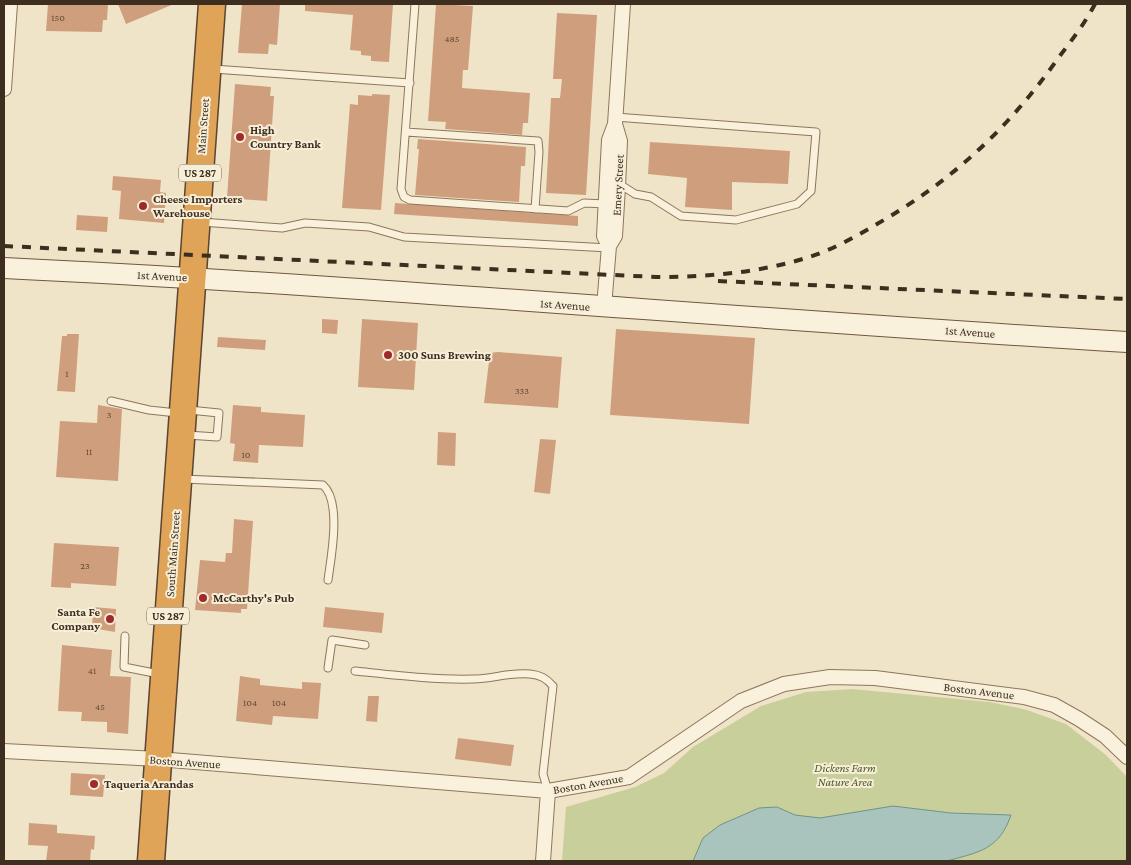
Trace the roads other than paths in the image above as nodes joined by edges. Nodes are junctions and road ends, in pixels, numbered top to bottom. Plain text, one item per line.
1 (10, 4) edge
2 (212, 4) edge
3 (415, 4) edge
4 (623, 4) edge
5 (207, 69) junction
6 (410, 83) junction
7 (4, 89) edge
8 (615, 121) junction
9 (406, 132) junction
10 (618, 187) junction
11 (606, 204) junction
12 (535, 209) junction
13 (196, 222) junction
14 (609, 247) junction
15 (4, 268) edge
16 (193, 277) junction
17 (604, 307) junction
18 (1127, 342) edge
19 (112, 401) dead end
20 (183, 419) junction
21 (178, 478) junction
22 (328, 580) dead end
23 (125, 636) dead end
24 (364, 645) dead end
25 (328, 668) dead end
26 (355, 671) dead end
27 (164, 676) junction
28 (4, 752) edge
29 (1127, 757) edge
30 (158, 759) junction
31 (548, 791) junction
32 (151, 861) edge
33 (543, 861) edge

1 - 7 street
2 - 5 highway, Main Street / US 287
3 - 6 lane
4 - 8 street, Emery Street
5 - 6 lane
5 - 13 highway, Main Street / US 287
6 - 9 lane
8 - 10 street, Emery Street
8 - 10 lane
8 - 11 street, Emery Street
9 - 12 lane
9 - 12 lane
10 - 14 street, Emery Street
11 - 12 lane
11 - 14 street, Emery Street
13 - 14 lane
13 - 16 highway, Main Street / US 287
14 - 17 street, Emery Street
15 - 16 street, 1st Avenue
16 - 17 street, 1st Avenue
16 - 20 highway, South Main Street / US 287
17 - 18 street, 1st Avenue
19 - 20 lane
20 - 20 lane
20 - 21 highway, South Main Street / US 287
21 - 22 lane
21 - 27 highway, South Main Street / US 287
23 - 27 lane
24 - 25 lane
26 - 31 lane
27 - 30 highway, South Main Street / US 287
28 - 30 street, Boston Avenue
29 - 31 street, Boston Avenue
30 - 31 street, Boston Avenue
30 - 32 highway, South Main Street / US 287
31 - 33 street

